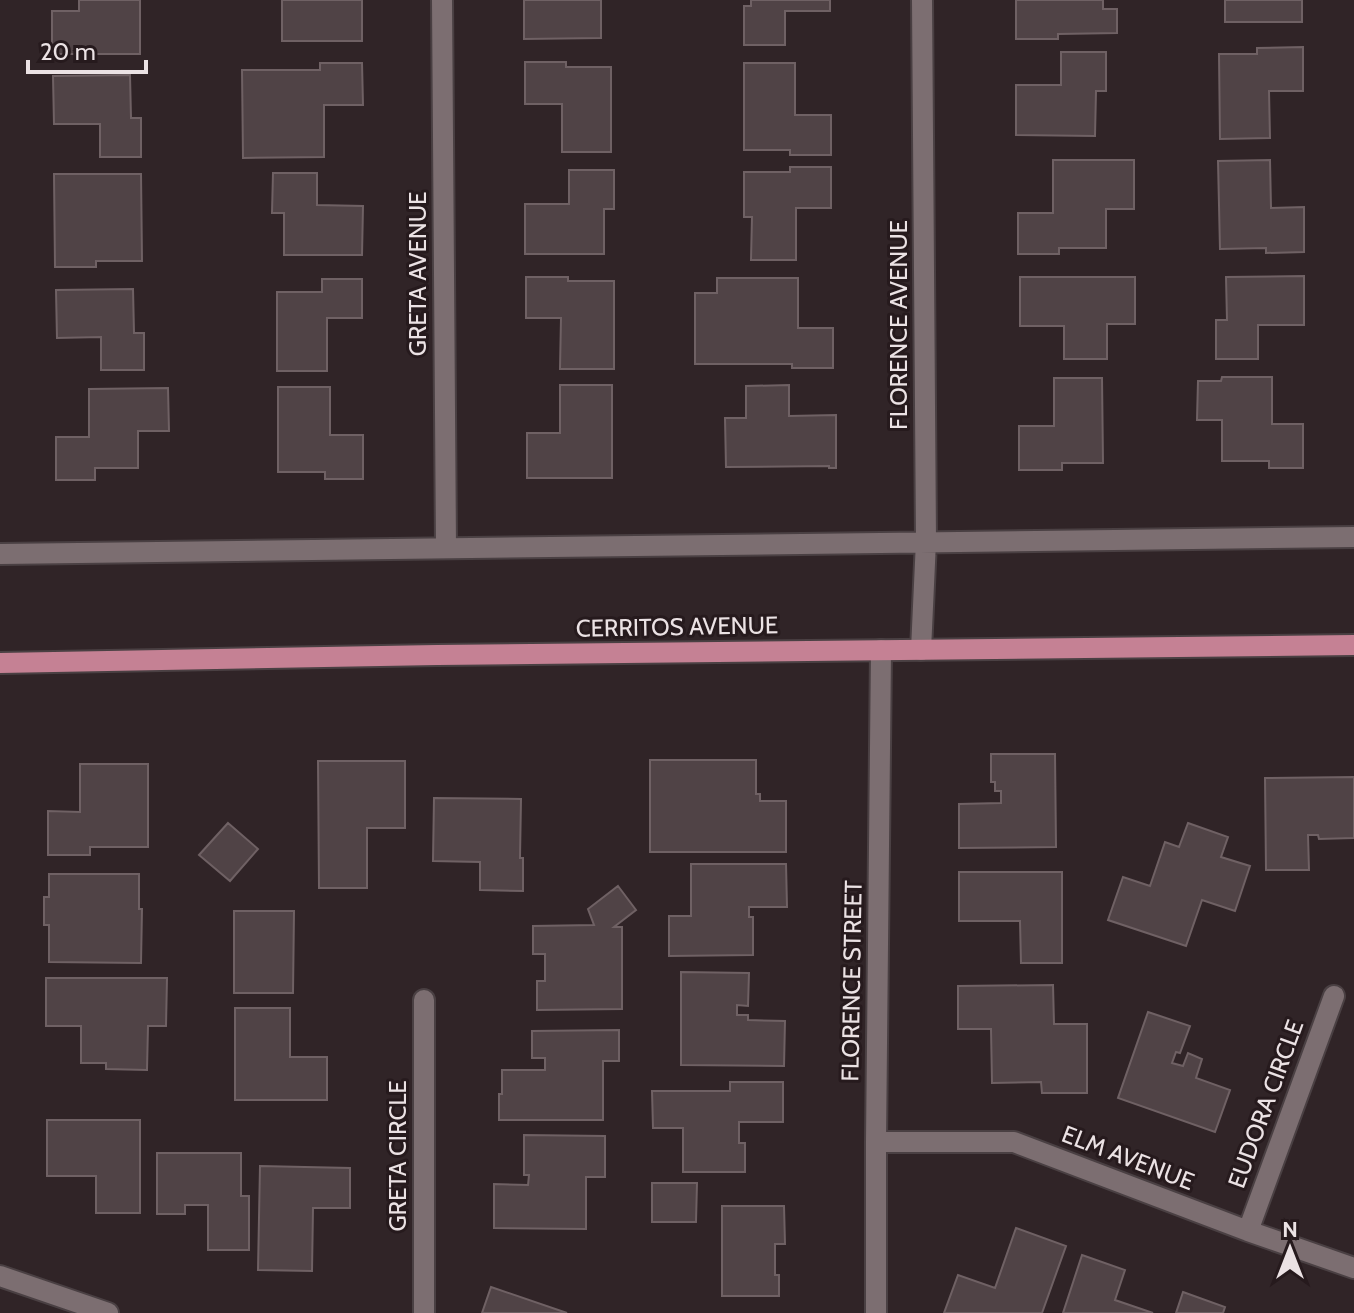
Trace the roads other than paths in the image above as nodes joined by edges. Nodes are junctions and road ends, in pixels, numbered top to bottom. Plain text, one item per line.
1 (442, 0) edge
2 (922, 0) edge
3 (1354, 537) edge
4 (926, 541) junction
5 (446, 548) junction
6 (0, 554) edge
7 (1354, 645) edge
8 (881, 650) junction
9 (921, 650) junction
10 (0, 663) edge
11 (1334, 996) dead end
12 (424, 1000) dead end
13 (876, 1142) junction
14 (1248, 1231) junction
15 (1354, 1268) edge
16 (0, 1276) edge
17 (108, 1313) edge
18 (424, 1313) edge
19 (876, 1313) edge

1 - 5 street, GRETA AVENUE
2 - 4 street, FLORENCE AVENUE
3 - 4 street
4 - 5 street
4 - 9 street, FLORENCE AVENUE
5 - 6 street
7 - 9 main road, CERRITOS AVENUE
8 - 9 main road, CERRITOS AVENUE
8 - 10 main road, CERRITOS AVENUE
8 - 13 street, FLORENCE STREET
11 - 14 street, EUDORA CIRCLE
12 - 18 street, GRETA CIRCLE
13 - 14 street, ELM AVENUE
13 - 19 street, FLORENCE STREET
14 - 15 street, ELM AVENUE
16 - 17 street

